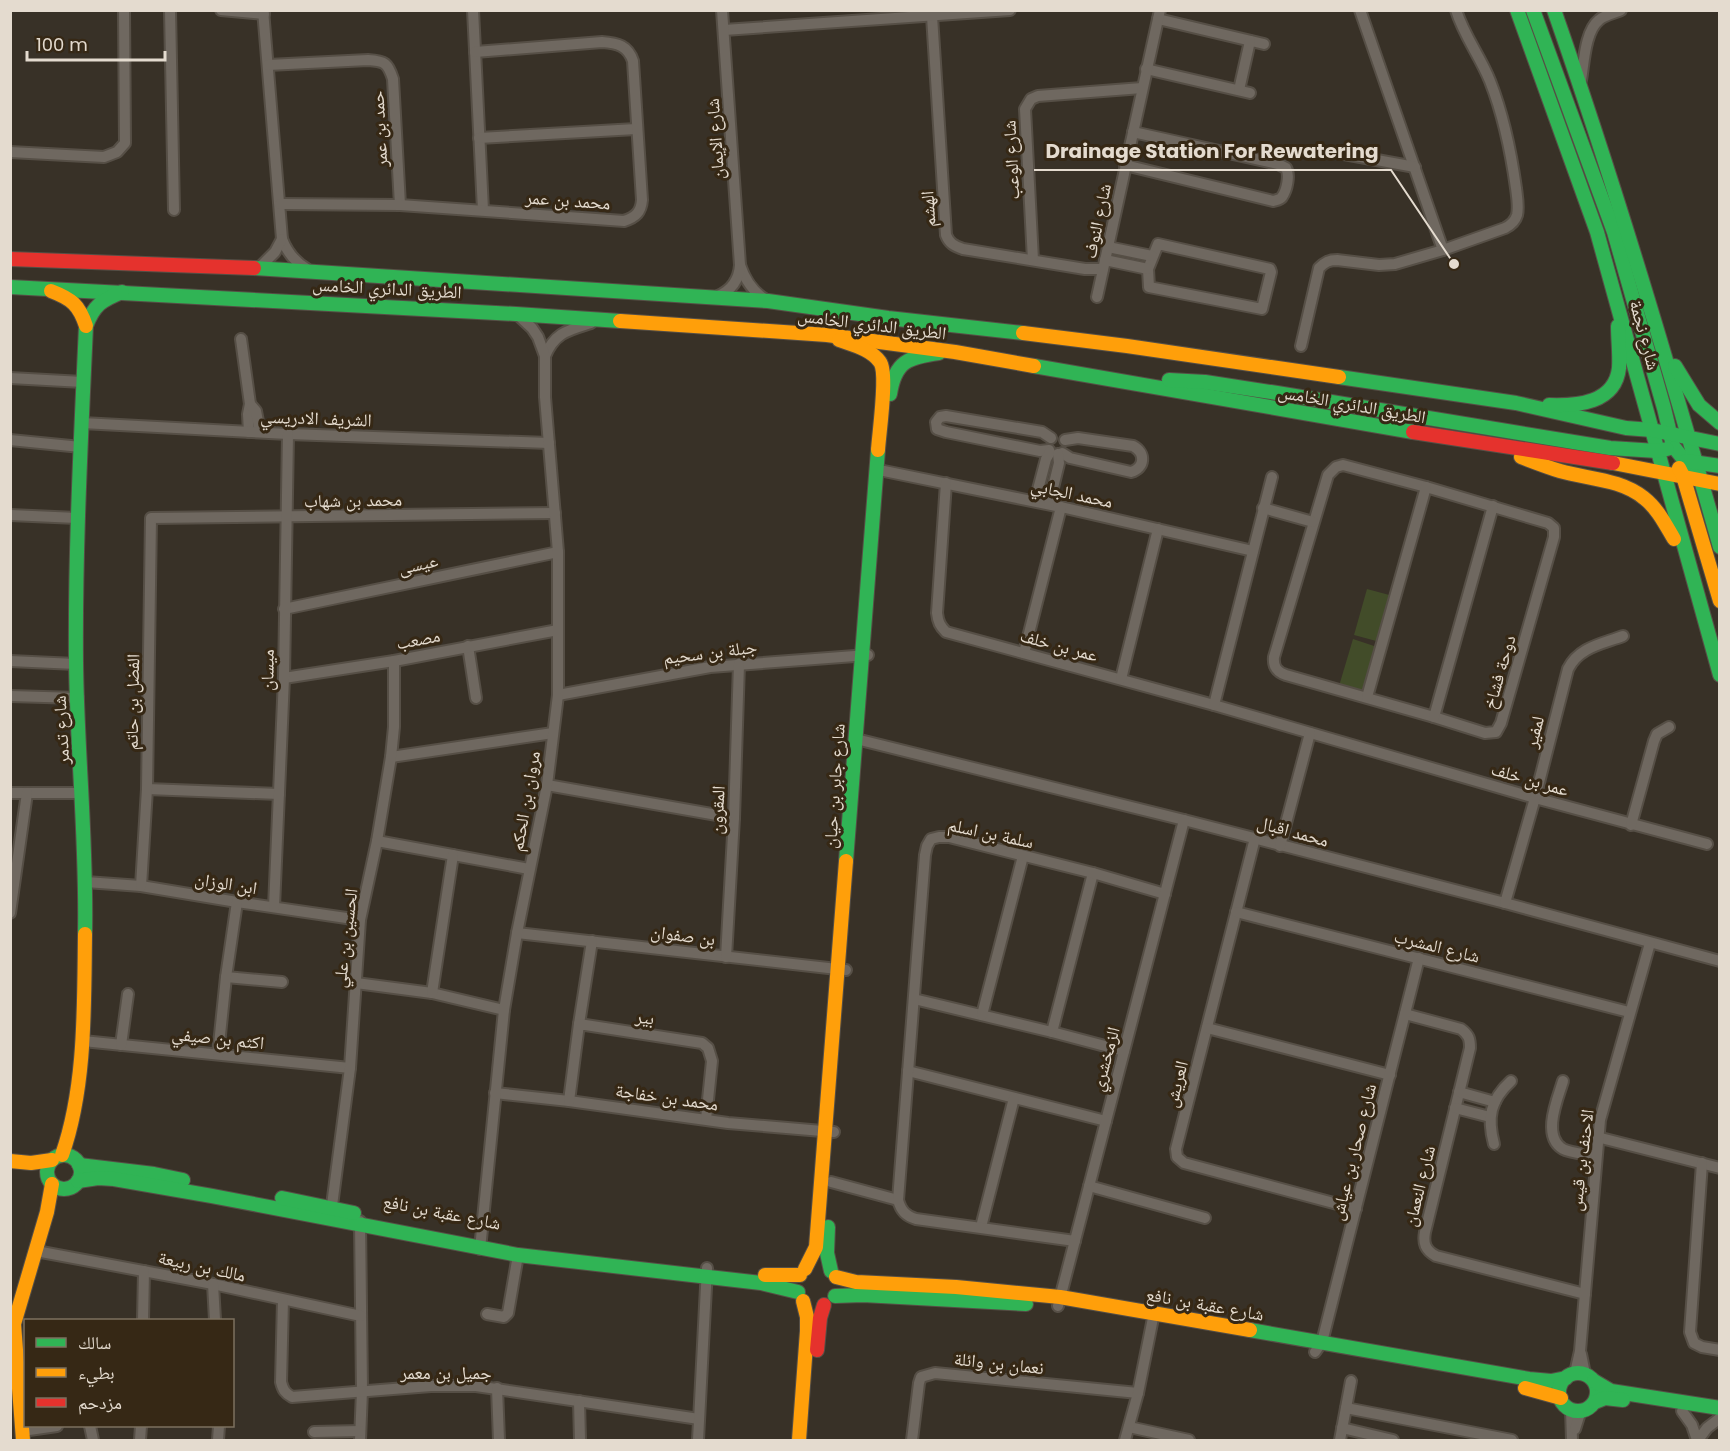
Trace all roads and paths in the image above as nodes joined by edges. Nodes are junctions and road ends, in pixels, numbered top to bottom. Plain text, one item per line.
1 (124, 10) edge
2 (170, 10) edge
3 (221, 10) edge
4 (473, 10) edge
5 (722, 10) edge
6 (1010, 10) edge
7 (1360, 10) edge
8 (1456, 10) edge
9 (1517, 10) edge
10 (1533, 10) edge
11 (1554, 10) edge
12 (1621, 10) edge
13 (264, 12) edge
14 (1159, 15) edge
15 (932, 16) junction
16 (724, 30) junction
17 (1250, 41) junction
18 (1264, 44) dead end
19 (475, 52) junction
20 (268, 65) junction
21 (1146, 69) junction
22 (1580, 83) junction
23 (1142, 88) junction
24 (1239, 90) junction
25 (1250, 93) dead end
26 (636, 129) junction
27 (1133, 132) junction
28 (479, 138) junction
29 (10, 152) edge
30 (1333, 152) dead end
31 (1125, 165) junction
32 (1415, 167) junction
33 (279, 204) junction
34 (400, 205) junction
35 (174, 210) dead end
36 (483, 210) junction
37 (282, 239) junction
38 (1108, 247) junction
39 (1443, 250) junction
40 (1152, 256) junction
41 (10, 259) edge
42 (1033, 260) junction
43 (1104, 264) junction
44 (740, 265) junction
45 (259, 268) junction
46 (1148, 269) junction
47 (314, 272) junction
48 (10, 286) edge
49 (41, 287) junction
50 (122, 291) junction
51 (1097, 297) dead end
52 (710, 298) junction
53 (768, 301) junction
54 (1620, 307) junction
55 (516, 314) junction
56 (609, 320) junction
57 (86, 326) junction
58 (828, 335) junction
59 (241, 339) dead end
60 (1662, 345) junction
61 (1301, 346) dead end
62 (955, 352) junction
63 (545, 356) junction
64 (10, 378) edge
65 (1122, 381) junction
66 (83, 382) junction
67 (1516, 403) junction
68 (82, 423) junction
69 (1719, 423) edge
70 (1652, 430) junction
71 (254, 432) junction
72 (288, 434) junction
73 (1688, 437) junction
74 (1051, 438) junction
75 (10, 440) edge
76 (1065, 440) junction
77 (549, 443) junction
78 (1719, 444) edge
79 (1667, 445) junction
80 (1494, 446) junction
81 (81, 447) junction
82 (1055, 452) junction
83 (1685, 462) junction
84 (1719, 466) edge
85 (884, 471) junction
86 (1663, 472) junction
87 (1683, 476) junction
88 (1272, 477) dead end
89 (1701, 480) junction
90 (946, 483) junction
91 (1719, 484) edge
92 (1426, 487) junction
93 (1035, 501) junction
94 (1049, 504) junction
95 (1493, 506) junction
96 (1061, 507) junction
97 (1263, 508) junction
98 (555, 513) junction
99 (10, 515) edge
100 (287, 517) junction
101 (77, 518) junction
102 (151, 518) joint
103 (1313, 522) junction
104 (1158, 529) junction
105 (1719, 547) edge
106 (1253, 551) junction
107 (558, 552) junction
108 (1687, 560) junction
109 (1719, 601) edge
110 (284, 609) junction
111 (558, 630) junction
112 (1623, 636) dead end
113 (468, 646) junction
114 (1024, 653) junction
115 (865, 655) junction
116 (10, 661) edge
117 (394, 661) junction
118 (76, 664) junction
119 (739, 664) junction
120 (1719, 675) edge
121 (284, 678) junction
122 (1120, 679) junction
123 (558, 694) junction
124 (10, 696) edge
125 (1367, 697) junction
126 (78, 698) junction
127 (476, 698) dead end
128 (1214, 705) junction
129 (1434, 717) junction
130 (1668, 727) dead end
131 (1310, 732) junction
132 (554, 733) junction
133 (860, 739) junction
134 (391, 757) junction
135 (547, 785) junction
136 (147, 789) junction
137 (10, 793) edge
138 (27, 793) junction
139 (82, 793) junction
140 (279, 794) junction
141 (1535, 798) junction
142 (734, 818) junction
143 (1184, 820) junction
144 (1631, 825) junction
145 (1255, 838) junction
146 (377, 841) junction
147 (1707, 844) dead end
148 (1280, 846) junction
149 (453, 855) junction
150 (1023, 856) junction
151 (14, 863) edge
152 (529, 869) junction
153 (1093, 873) junction
154 (86, 882) junction
155 (141, 886) junction
156 (1165, 894) junction
157 (237, 902) junction
158 (1505, 903) junction
159 (274, 906) junction
160 (1236, 912) junction
161 (10, 913) edge
162 (360, 920) junction
163 (517, 933) junction
164 (592, 941) junction
165 (1650, 943) junction
166 (726, 957) junction
167 (1419, 958) junction
168 (1719, 961) edge
169 (842, 970) junction
170 (226, 977) junction
171 (282, 982) dead end
172 (356, 983) junction
173 (432, 993) junction
174 (128, 994) dead end
175 (914, 999) junction
176 (504, 1010) junction
177 (1629, 1012) junction
178 (1406, 1014) junction
179 (982, 1016) junction
180 (579, 1024) junction
181 (1207, 1028) junction
182 (1052, 1032) junction
183 (83, 1041) junction
184 (121, 1045) junction
185 (1124, 1052) junction
186 (218, 1054) junction
187 (350, 1068) junction
188 (908, 1071) junction
189 (1390, 1075) junction
190 (1511, 1081) dead end
191 (1563, 1081) dead end
192 (1459, 1092) junction
193 (495, 1093) junction
194 (1014, 1098) junction
195 (569, 1101) junction
196 (1495, 1102) junction
197 (1455, 1108) junction
198 (1490, 1117) junction
199 (705, 1119) junction
200 (1106, 1121) junction
201 (830, 1132) junction
202 (1597, 1137) junction
203 (1494, 1144) dead end
204 (1596, 1156) junction
205 (66, 1159) junction
206 (10, 1161) edge
207 (1702, 1163) junction
208 (1719, 1168) edge
209 (10, 1170) edge
210 (50, 1181) junction
211 (831, 1182) junction
212 (72, 1185) junction
213 (1089, 1186) junction
214 (898, 1200) junction
215 (1356, 1209) junction
216 (47, 1212) junction
217 (331, 1214) junction
218 (1205, 1218) dead end
219 (360, 1219) junction
220 (981, 1227) junction
221 (1075, 1241) junction
222 (481, 1244) junction
223 (36, 1251) junction
224 (518, 1255) junction
225 (144, 1271) junction
226 (802, 1272) junction
227 (706, 1273) junction
228 (833, 1274) junction
229 (213, 1284) junction
230 (1585, 1294) junction
231 (800, 1297) junction
232 (283, 1300) junction
233 (830, 1300) junction
234 (1059, 1302) junction
235 (488, 1314) dead end
236 (361, 1316) junction
237 (1153, 1318) junction
238 (143, 1319) edge
239 (215, 1319) edge
240 (12, 1324) edge
241 (1319, 1347) junction
242 (1719, 1350) edge
243 (1580, 1376) junction
244 (1351, 1381) dead end
245 (497, 1388) junction
246 (362, 1391) junction
247 (1138, 1393) junction
248 (1561, 1398) junction
249 (579, 1401) junction
250 (1594, 1402) junction
251 (1346, 1408) junction
252 (1719, 1408) edge
253 (1576, 1410) junction
254 (1682, 1411) junction
255 (1719, 1418) edge
256 (699, 1419) junction
257 (51, 1427) edge
258 (1129, 1427) junction
259 (1342, 1428) junction
260 (314, 1432) dead end
261 (23, 1436) edge
262 (360, 1436) edge
263 (1573, 1438) edge
264 (499, 1440) edge
265 (580, 1440) edge
266 (698, 1440) edge
267 (799, 1440) edge
268 (810, 1440) edge
269 (912, 1440) edge
270 (1125, 1440) edge
271 (1189, 1440) edge
272 (1340, 1440) edge
273 (1393, 1440) edge
274 (1512, 1440) edge
275 (1697, 1440) edge

1 - 29 street
2 - 35 street
3 - 13 street
4 - 19 street
5 - 16 street, شارع الإيمان
6 - 15 street
7 - 32 street
8 - 39 street
9 - 54 main road, شارع نجمة
10 - 79 main road
11 - 22 main road, شارع نجمة
12 - 22 street
13 - 20 street
14 - 17 street
14 - 21 street, شارع النوف
15 - 16 street
15 - 42 street, الهشم
16 - 44 street, شارع الإيمان
17 - 18 street
17 - 24 street
19 - 26 street, محمد بن عمر
19 - 28 street
20 - 33 street
20 - 34 street, حمد بن عمر
21 - 23 street, شارع النوف
21 - 24 street
22 - 60 main road, شارع نجمة
23 - 27 street, شارع النوف
23 - 42 street, شارع الوعب
24 - 25 street
26 - 28 street
26 - 36 street, محمد بن عمر
27 - 31 street, شارع النوف
27 - 31 street
28 - 36 street
30 - 32 street
31 - 38 street, شارع النوف
32 - 39 street
33 - 34 street, محمد بن عمر
33 - 37 street
34 - 36 street, محمد بن عمر
37 - 45 street
37 - 47 street
38 - 40 street
38 - 43 street, شارع النوف
39 - 61 street
40 - 46 street
40 - 46 street
41 - 45 main road, الطريق الدائري الخامس
42 - 43 street, الهشم
43 - 46 street, الهشم
43 - 51 street, شارع النوف
44 - 52 street, شارع الإيمان
44 - 53 street, شارع الإيمان
45 - 47 main road, الطريق الدائري الخامس
47 - 52 main road, الطريق الدائري الخامس
48 - 49 main road, الطريق الدائري الخامس
49 - 50 main road, الطريق الدائري الخامس
49 - 57 main road
50 - 55 main road, الطريق الدائري الخامس
50 - 57 main road, شارع تدمر
52 - 53 main road, الطريق الدائري الخامس
53 - 67 main road, الطريق الدائري الخامس
54 - 67 main road
54 - 70 main road, شارع نجمة
55 - 56 main road, الطريق الدائري الخامس
55 - 63 street, مروان بن الحكم
56 - 58 main road, الطريق الدائري الخامس
56 - 63 street
57 - 66 main road, شارع تدمر
58 - 62 main road, الطريق الدائري الخامس
58 - 115 main road, شارع جابر بن حيان
59 - 71 street
60 - 69 main road
60 - 73 main road, شارع نجمة
62 - 65 main road, الطريق الدائري الخامس
62 - 85 main road, شارع جابر بن حيان
63 - 77 street, مروان بن الحكم
64 - 66 street
65 - 79 main road
65 - 80 main road, الطريق الدائري الخامس
66 - 68 main road, شارع تدمر
67 - 70 main road, الطريق الدائري الخامس
68 - 71 street, الشريف الادريسي
68 - 81 main road, شارع تدمر
70 - 79 main road
71 - 72 street, الشريف الادريسي
72 - 77 street, الشريف الادريسي
72 - 100 street, ميسان
73 - 78 main road
73 - 79 main road
73 - 83 main road, شارع نجمة
74 - 76 street
74 - 82 street
74 - 82 street
75 - 81 street
76 - 82 street
76 - 82 street
77 - 98 street, مروان بن الحكم
79 - 83 main road
79 - 86 main road
80 - 86 main road, الطريق الدائري الخامس
80 - 108 main road
81 - 101 main road, شارع تدمر
82 - 93 street
82 - 94 street
83 - 84 main road
83 - 86 main road
83 - 87 main road
83 - 89 main road, شارع نجمة
85 - 90 street, محمد الجابي
85 - 115 main road, شارع جابر بن حيان
86 - 87 main road, الطريق الدائري الخامس
86 - 108 main road
87 - 89 main road, الطريق الدائري الخامس
87 - 109 main road
88 - 97 street
89 - 91 main road, الطريق الدائري الخامس
89 - 105 main road, شارع نجمة
90 - 93 street, محمد الجابي
90 - 114 street, عمر بن خلف
92 - 95 street, دوحة فشاخ
92 - 103 street, دوحة فشاخ
92 - 125 street
93 - 94 street, محمد الجابي
94 - 96 street, محمد الجابي
95 - 129 street
95 - 129 street, دوحة فشاخ
96 - 104 street, محمد الجابي
96 - 114 street
97 - 103 street
97 - 106 street
98 - 100 street, محمد بن شهاب
98 - 107 street, مروان بن الحكم
99 - 101 street
100 - 102 street, محمد بن شهاب
100 - 110 street, ميسان
101 - 118 main road, شارع تدمر
102 - 136 street, الفضل بن حاتم
103 - 125 street, دوحة فشاخ
104 - 106 street, محمد الجابي
104 - 122 street
106 - 128 street
107 - 110 street, عيسى
107 - 111 street, مروان بن الحكم
108 - 120 main road
110 - 121 street, ميسان
111 - 113 street, مصعب
111 - 123 street, مروان بن الحكم
112 - 141 street, لمفير
113 - 117 street, مصعب
113 - 127 street
114 - 122 street, عمر بن خلف
115 - 119 street, جبلة بن سحيم
115 - 133 main road, شارع جابر بن حيان
116 - 118 street
117 - 121 street, مصعب
117 - 134 street, الحسين بن علي
118 - 126 main road, شارع تدمر
119 - 123 street, جبلة بن سحيم
119 - 142 street, المقرون
121 - 140 street, ميسان
122 - 128 street, عمر بن خلف
123 - 132 street, مروان بن الحكم
124 - 126 street
125 - 129 street, دوحة فشاخ
126 - 139 main road, شارع تدمر
128 - 131 street, عمر بن خلف
130 - 144 street
131 - 141 street, عمر بن خلف
131 - 148 street
132 - 134 street
132 - 135 street, مروان بن الحكم
133 - 143 street, محمد اقبال
133 - 169 main road, شارع جابر بن حيان
134 - 146 street, الحسين بن علي
135 - 142 street
135 - 152 street, مروان بن الحكم
136 - 140 street
136 - 155 street, الفضل بن حاتم
137 - 138 street
138 - 139 street
138 - 151 street
139 - 154 main road, شارع تدمر
140 - 159 street, ميسان
141 - 144 street, عمر بن خلف
141 - 158 street, لمفير
142 - 166 street, المقرون
143 - 145 street, محمد اقبال
143 - 156 street, الزمخشري
144 - 147 street, عمر بن خلف
145 - 148 street, محمد اقبال
145 - 160 street, العريش
146 - 149 street
146 - 162 street, الحسين بن علي
148 - 158 street, محمد اقبال
149 - 152 street
149 - 173 street
150 - 153 street, سلمة بن اسلم
150 - 175 street, سلمة بن اسلم
150 - 179 street
151 - 161 street
152 - 163 street, مروان بن الحكم
153 - 156 street, سلمة بن اسلم
153 - 182 street
154 - 155 street, ابن الوزان
154 - 183 main road, شارع تدمر
155 - 157 street, ابن الوزان
156 - 185 street, الزمخشري
157 - 159 street, ابن الوزان
157 - 170 street
158 - 165 street, محمد اقبال
159 - 162 street, ابن الوزان
160 - 167 street, شارع المشرب
160 - 181 street, العريش
162 - 172 street, الحسين بن علي
163 - 164 street, بن صفوان
163 - 176 street, مروان بن الحكم
164 - 166 street, بن صفوان
164 - 180 street
165 - 168 street, محمد اقبال
165 - 177 street, الاحنف بن قيس
166 - 169 street, بن صفوان
167 - 177 street, شارع المشرب
167 - 178 street, شارع صحار بن عياش
169 - 201 main road, شارع جابر بن حيان
170 - 171 street
170 - 186 street
172 - 173 street
172 - 187 street, الحسين بن علي
173 - 176 street
174 - 184 street
175 - 179 street
175 - 188 street, سلمة بن اسلم
176 - 193 street, مروان بن الحكم
177 - 202 street, الاحنف بن قيس
178 - 189 street, شارع صحار بن عياش
178 - 192 street, شارع النعمان
179 - 182 street
180 - 195 street
180 - 199 street, بير
181 - 189 street
181 - 215 street, العريش
182 - 185 street
183 - 184 street, اكثم بن صيفي
183 - 205 main road, شارع تدمر
184 - 186 street, اكثم بن صيفي
185 - 200 street, الزمخشري
186 - 187 street, اكثم بن صيفي
187 - 217 street, الحسين بن علي
188 - 194 street
188 - 214 street, سلمة بن اسلم
189 - 215 street, شارع صحار بن عياش
190 - 196 street
191 - 204 street
192 - 196 street
192 - 197 street, شارع النعمان
193 - 195 street, محمد بن خفاجة
193 - 222 street, مروان بن الحكم
194 - 200 street
194 - 220 street
195 - 199 street, محمد بن خفاجة
196 - 198 street
197 - 198 street
197 - 230 street, شارع النعمان
198 - 203 street
199 - 201 street, محمد بن خفاجة
200 - 213 street, الزمخشري
201 - 211 main road, شارع جابر بن حيان
201 - 226 main road, شارع جابر بن حيان
202 - 204 street, الاحنف بن قيس
202 - 207 street
204 - 230 street, الاحنف بن قيس
205 - 206 main road, شارع عقبة بن نافع
205 - 210 main road
205 - 212 main road
205 - 217 main road, شارع عقبة بن نافع
207 - 208 street
207 - 242 street
209 - 210 main road
210 - 212 main road
210 - 216 main road
211 - 214 street
211 - 228 main road, شارع جابر بن حيان
212 - 216 main road
212 - 217 main road, شارع عقبة بن نافع
213 - 218 street
213 - 221 street, الزمخشري
214 - 220 street
215 - 241 street, شارع صحار بن عياش
216 - 223 main road
217 - 219 main road, شارع عقبة بن نافع
219 - 222 main road, شارع عقبة بن نافع
219 - 236 street
220 - 221 street
221 - 234 street, الزمخشري
222 - 224 main road, شارع عقبة بن نافع
222 - 227 main road, شارع عقبة بن نافع
223 - 225 street, مالك بن ربيعة
223 - 240 main road
224 - 227 main road, شارع عقبة بن نافع
224 - 235 street
225 - 229 street, مالك بن ربيعة
225 - 238 street
226 - 227 main road, شارع عقبة بن نافع
226 - 228 main road
226 - 231 main road
227 - 231 main road, شارع عقبة بن نافع
227 - 256 street
228 - 233 main road
228 - 234 main road, شارع عقبة بن نافع
229 - 232 street, مالك بن ربيعة
229 - 239 street
230 - 243 street, الاحنف بن قيس
231 - 233 main road
231 - 267 main road
232 - 236 street, مالك بن ربيعة
232 - 246 street, جميل بن معمر
233 - 234 main road, شارع عقبة بن نافع
233 - 268 main road
234 - 237 main road, شارع عقبة بن نافع
236 - 246 street
237 - 241 main road, شارع عقبة بن نافع
237 - 247 street
240 - 261 main road
241 - 243 main road, شارع عقبة بن نافع
241 - 248 main road, شارع عقبة بن نافع
243 - 248 main road
243 - 250 main road
243 - 252 main road, شارع عقبة بن نافع
244 - 251 street
245 - 246 street, جميل بن معمر
245 - 249 street, جميل بن معمر
245 - 264 street
246 - 262 street
247 - 258 street
247 - 269 street, نعمان بن وائلة
248 - 253 main road
249 - 256 street, جميل بن معمر
249 - 265 street
250 - 253 main road
250 - 254 main road
251 - 259 street
251 - 274 street
253 - 263 street
254 - 255 main road
254 - 275 street
255 - 275 street
256 - 266 street
257 - 261 street
258 - 270 street
258 - 271 street
259 - 272 street
259 - 273 street
260 - 262 street

